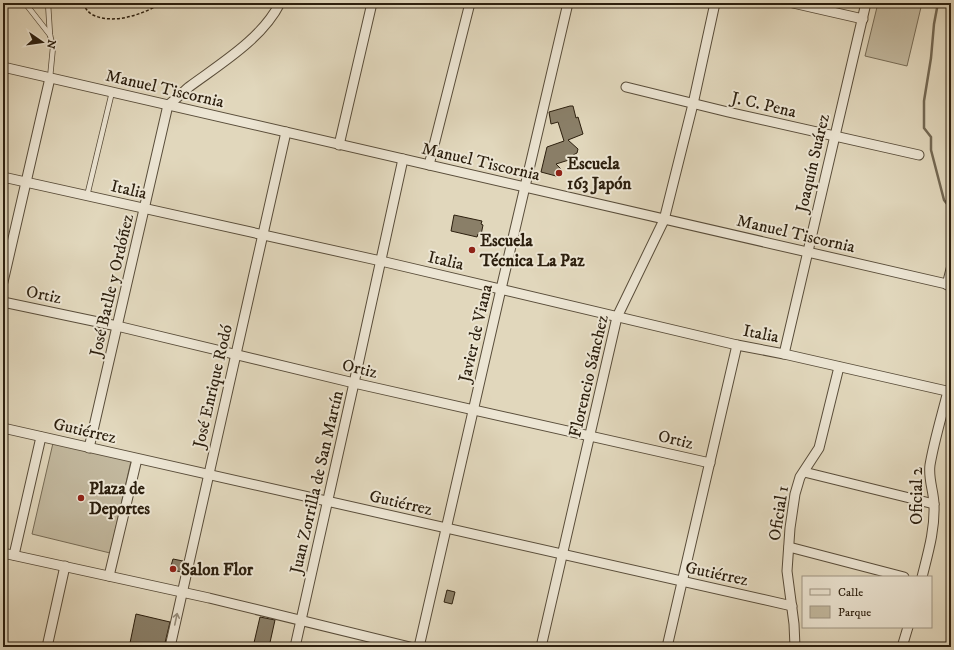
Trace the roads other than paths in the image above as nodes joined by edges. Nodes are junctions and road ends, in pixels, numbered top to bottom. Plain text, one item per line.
1 (25, 3) edge
2 (48, 3) edge
3 (280, 3) edge
4 (372, 3) edge
5 (470, 3) edge
6 (568, 3) edge
7 (715, 3) edge
8 (793, 3) edge
9 (866, 3) edge
10 (863, 19) junction
11 (50, 35) junction
12 (3, 67) edge
13 (50, 78) junction
14 (626, 88) dead end
15 (112, 92) junction
16 (693, 104) junction
17 (168, 105) junction
18 (286, 132) junction
19 (835, 136) junction
20 (339, 145) junction
21 (919, 155) dead end
22 (403, 159) junction
23 (429, 165) junction
24 (3, 177) edge
25 (27, 182) junction
26 (525, 187) junction
27 (87, 196) junction
28 (145, 209) junction
29 (664, 220) junction
30 (262, 235) junction
31 (808, 253) junction
32 (381, 261) junction
33 (951, 269) edge
34 (3, 282) edge
35 (949, 285) edge
36 (501, 289) junction
37 (3, 302) edge
38 (617, 317) junction
39 (117, 326) junction
40 (737, 345) junction
41 (236, 354) junction
42 (784, 354) junction
43 (839, 367) junction
44 (354, 383) junction
45 (950, 391) edge
46 (474, 410) junction
47 (3, 428) edge
48 (590, 436) junction
49 (41, 437) junction
50 (89, 448) junction
51 (137, 459) junction
52 (710, 464) junction
53 (804, 472) junction
54 (209, 475) junction
55 (328, 502) junction
56 (934, 504) junction
57 (446, 529) junction
58 (789, 547) junction
59 (3, 553) edge
60 (14, 555) junction
61 (562, 555) junction
62 (64, 566) junction
63 (109, 576) junction
64 (900, 576) edge
65 (922, 576) edge
66 (683, 582) junction
67 (182, 592) junction
68 (792, 606) junction
69 (301, 620) junction
70 (908, 628) edge
71 (47, 647) edge
72 (170, 647) edge
73 (295, 647) edge
74 (410, 647) edge
75 (419, 647) edge
76 (541, 647) edge
77 (667, 647) edge
78 (795, 647) edge
79 (902, 647) edge

1 - 11 lane
2 - 11 lane
3 - 17 street
4 - 20 street
5 - 23 street
6 - 26 street, Javier de Viana
7 - 16 street, Florencio Sánchez
8 - 10 street
9 - 10 street, Joaquín Suárez
10 - 19 street, Joaquín Suárez
11 - 13 lane
12 - 13 street, Manuel Tiscornia
13 - 15 street, Manuel Tiscornia
13 - 25 street
14 - 16 street, J. C. Pena
15 - 17 street, Manuel Tiscornia
15 - 27 lane
16 - 19 street, J. C. Pena
16 - 29 street, Florencio Sánchez
17 - 18 street, Manuel Tiscornia
17 - 28 street, José Batlle y Ordóñez
18 - 20 street, Manuel Tiscornia
18 - 30 street, José Enrique Rodó
19 - 21 street, J. C. Pena
19 - 31 street, Joaquín Suárez
20 - 22 street, Manuel Tiscornia
22 - 23 street, Manuel Tiscornia
22 - 32 street, Juan Zorrilla de San Martín
23 - 26 street, Manuel Tiscornia
24 - 25 street, Italia
25 - 27 street, Italia
25 - 34 street
26 - 29 street, Manuel Tiscornia
26 - 36 street, Javier de Viana
27 - 28 street, Italia
28 - 30 street, Italia
28 - 39 street, José Batlle y Ordóñez
29 - 31 street, Manuel Tiscornia
29 - 38 street, Florencio Sánchez
30 - 32 street, Italia
30 - 41 street, José Enrique Rodó
31 - 35 street, Manuel Tiscornia
31 - 42 street, Joaquín Suárez
32 - 36 street, Italia
32 - 44 street, Juan Zorrilla de San Martín
33 - 35 street
36 - 38 street, Italia
36 - 46 street, Javier de Viana
37 - 39 street, Ortiz
38 - 40 street, Italia
38 - 48 street, Florencio Sánchez
39 - 41 street, Ortiz
39 - 50 street, José Batlle y Ordóñez
40 - 42 street, Italia
40 - 52 street
41 - 44 street, Ortiz
41 - 54 street, José Enrique Rodó
42 - 43 street, Italia
43 - 45 street, Italia
43 - 53 street, Oficial 1
44 - 46 street, Ortiz
44 - 55 street, Juan Zorrilla de San Martín
45 - 56 street, Oficial 2
46 - 48 street, Ortiz
46 - 57 street, Javier de Viana
47 - 49 street, Gutiérrez
48 - 52 street, Ortiz
48 - 61 street, Florencio Sánchez
49 - 50 street, Gutiérrez
49 - 60 street
50 - 51 street, Gutiérrez
51 - 54 street, Gutiérrez
51 - 63 street
52 - 66 street
53 - 56 street
53 - 58 street, Oficial 1
54 - 55 street, Gutiérrez
54 - 67 street, José Enrique Rodó
55 - 57 street, Gutiérrez
55 - 69 street, Juan Zorrilla de San Martín
56 - 65 street, Oficial 2
57 - 61 street, Gutiérrez
57 - 75 street, Javier de Viana
58 - 64 street
58 - 68 street, Oficial 1
59 - 60 street
60 - 62 street
61 - 66 street, Gutiérrez
61 - 76 street, Florencio Sánchez
62 - 63 street
62 - 71 street
63 - 67 street
66 - 68 street, Gutiérrez
66 - 77 street
67 - 69 street
72 -> 67 street, José Enrique Rodó
68 - 78 street, Oficial 1
69 - 73 street, Juan Zorrilla de San Martín
69 - 74 street
70 - 79 street

